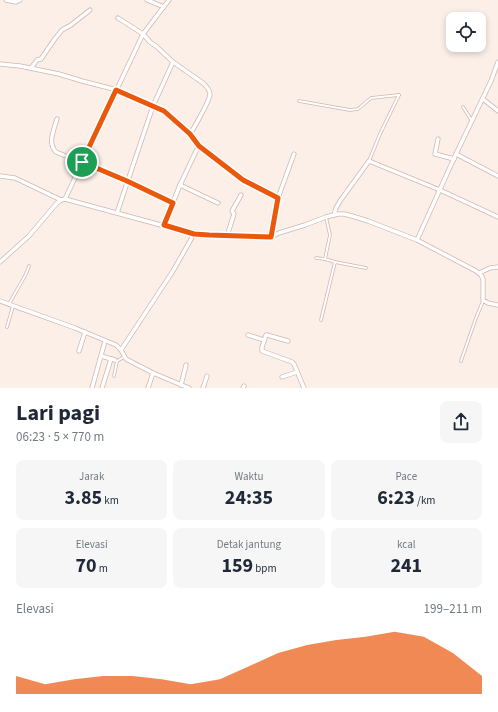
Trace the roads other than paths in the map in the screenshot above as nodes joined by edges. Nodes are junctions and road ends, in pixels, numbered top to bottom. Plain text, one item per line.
1 (6, 0) edge
2 (20, 0) edge
3 (148, 0) edge
4 (169, 0) edge
5 (164, 7) junction
6 (90, 10) dead end
7 (118, 18) dead end
8 (143, 34) junction
9 (173, 62) junction
10 (498, 62) edge
11 (0, 64) edge
12 (31, 68) junction
13 (116, 90) junction
14 (482, 99) junction
15 (299, 101) dead end
16 (153, 106) junction
17 (463, 107) dead end
18 (498, 111) edge
19 (57, 119) dead end
20 (472, 121) junction
21 (190, 134) junction
22 (438, 139) dead end
23 (199, 146) junction
24 (294, 154) dead end
25 (456, 154) junction
26 (454, 159) junction
27 (369, 161) junction
28 (82, 162) junction
29 (0, 176) edge
30 (498, 176) edge
31 (127, 181) junction
32 (180, 185) junction
33 (440, 190) junction
34 (242, 195) dead end
35 (278, 198) junction
36 (63, 199) junction
37 (173, 203) junction
38 (218, 203) dead end
39 (117, 213) junction
40 (334, 215) junction
41 (498, 216) edge
42 (326, 217) junction
43 (164, 225) junction
44 (194, 234) junction
45 (227, 236) junction
46 (271, 237) junction
47 (417, 240) junction
48 (316, 258) dead end
49 (325, 259) junction
50 (0, 262) edge
51 (335, 262) junction
52 (29, 266) dead end
53 (498, 267) edge
54 (366, 268) dead end
55 (479, 273) junction
56 (483, 300) junction
57 (0, 301) edge
58 (8, 304) junction
59 (498, 305) edge
60 (13, 306) junction
61 (321, 320) dead end
62 (7, 327) dead end
63 (85, 332) junction
64 (248, 335) dead end
65 (264, 340) junction
66 (106, 341) junction
67 (288, 341) dead end
68 (122, 350) junction
69 (79, 351) dead end
70 (101, 356) junction
71 (124, 357) junction
72 (111, 359) junction
73 (115, 360) dead end
74 (461, 361) dead end
75 (186, 365) dead end
76 (297, 372) junction
77 (153, 373) junction
78 (114, 376) dead end
79 (207, 376) dead end
80 (282, 377) dead end
81 (181, 385) junction
82 (92, 388) edge
83 (102, 388) edge
84 (148, 388) edge
85 (189, 388) edge
86 (203, 388) edge
87 (304, 388) edge

1 - 2 street
3 - 5 street
4 - 5 street
5 - 8 street
6 - 12 street
7 - 8 street
8 - 9 street
8 - 13 street
9 - 16 street
9 - 21 street
10 - 14 street
11 - 12 street
12 - 13 street
13 - 16 street
13 - 28 street
14 - 18 street
14 - 20 street
15 - 27 lane
16 - 21 street
16 - 31 street
17 - 20 lane
19 - 28 street
20 - 25 street
21 - 23 street
22 - 26 street
23 - 32 street
23 - 35 street
24 - 35 street
25 - 26 street
25 - 30 street
26 - 33 street
27 - 33 street
27 - 40 street
28 - 31 street
28 - 36 street
29 - 36 street
31 - 37 street
31 - 39 street
32 - 37 street
32 - 38 street
33 - 41 street
33 - 47 street
34 - 45 street
35 - 46 street
36 - 39 street
36 - 50 street
37 - 43 street
39 - 43 street
40 - 42 street
40 - 47 street
42 - 46 street
42 - 49 lane
43 - 44 street
44 - 45 street
44 - 68 street
45 - 46 street
47 - 55 street
48 - 49 lane
49 - 51 lane
51 - 54 lane
51 - 61 lane
52 - 58 lane
53 - 55 street
55 - 56 street
56 - 59 street
56 - 74 lane
57 - 58 street
58 - 60 street
60 - 62 lane
60 - 63 street
63 - 66 street
63 - 69 street
64 - 65 street
65 - 67 street
65 - 76 street
66 - 68 street
66 - 70 street
68 - 71 street
70 - 72 street
70 - 82 street
71 - 77 street
71 - 78 lane
72 - 73 street
72 - 83 street
75 - 81 street
76 - 80 street
76 - 87 street
77 - 81 street
77 - 84 street
79 - 86 street
81 - 85 street

